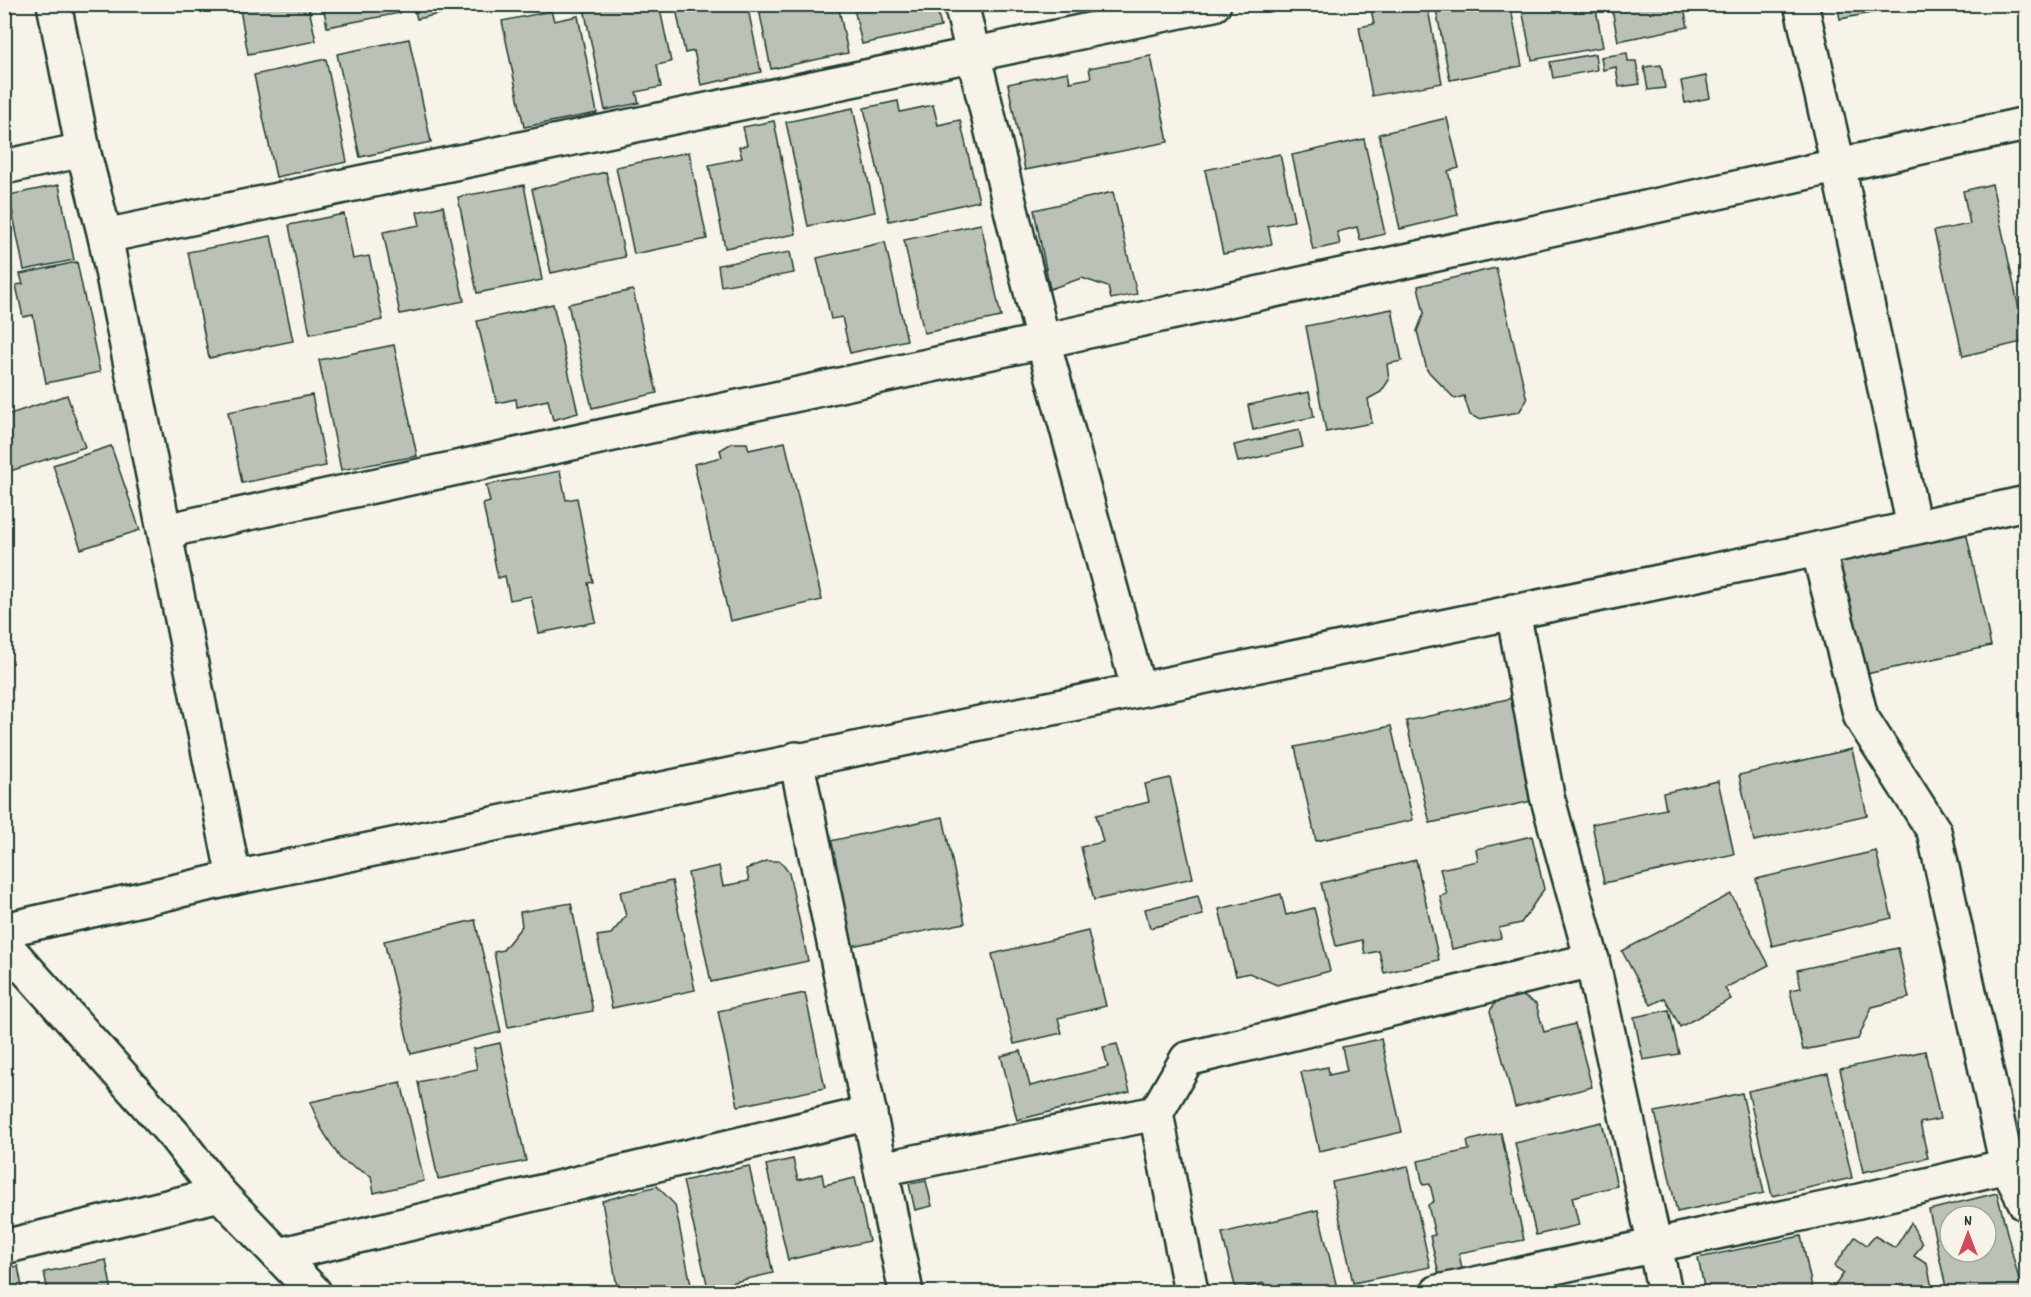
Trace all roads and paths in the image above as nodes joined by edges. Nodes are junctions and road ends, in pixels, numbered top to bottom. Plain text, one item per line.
1 (54, 4) edge
2 (961, 4) edge
3 (1214, 4) edge
4 (1801, 4) edge
5 (973, 54) junction
6 (2026, 124) edge
7 (83, 150) junction
8 (1838, 165) junction
9 (4, 167) edge
10 (105, 236) junction
11 (1043, 341) junction
12 (2026, 503) edge
13 (1914, 527) junction
14 (165, 531) junction
15 (1818, 549) junction
16 (1513, 611) junction
17 (1138, 688) junction
18 (796, 759) junction
19 (234, 878) junction
20 (4, 930) edge
21 (4, 944) edge
22 (1592, 960) junction
23 (870, 1113) junction
24 (1156, 1113) junction
25 (2007, 1166) junction
26 (881, 1169) junction
27 (220, 1194) junction
28 (2026, 1204) edge
29 (1654, 1246) junction
30 (4, 1247) edge
31 (279, 1255) junction
32 (314, 1293) edge
33 (906, 1293) edge
34 (1191, 1293) edge
35 (1438, 1293) edge
36 (1665, 1293) edge

1 - 7 street
2 - 5 street
3 - 5 street
4 - 8 street
5 - 10 street
5 - 11 street
6 - 8 street
7 - 9 street
7 - 10 street
8 - 11 street
8 - 13 street
10 - 14 street
11 - 14 street
11 - 17 street
12 - 13 street
13 - 15 street
14 - 19 street
15 - 16 street
15 - 25 street
16 - 17 street
16 - 22 street
17 - 18 street
18 - 19 street
18 - 23 street
19 - 20 street
21 - 27 street
22 - 24 street
22 - 29 street
23 - 26 street
23 - 31 street
24 - 26 street
24 - 34 street
25 - 28 street
25 - 29 street
26 - 33 street
27 - 30 street
27 - 31 street
29 - 35 street
29 - 36 street
31 - 32 street

